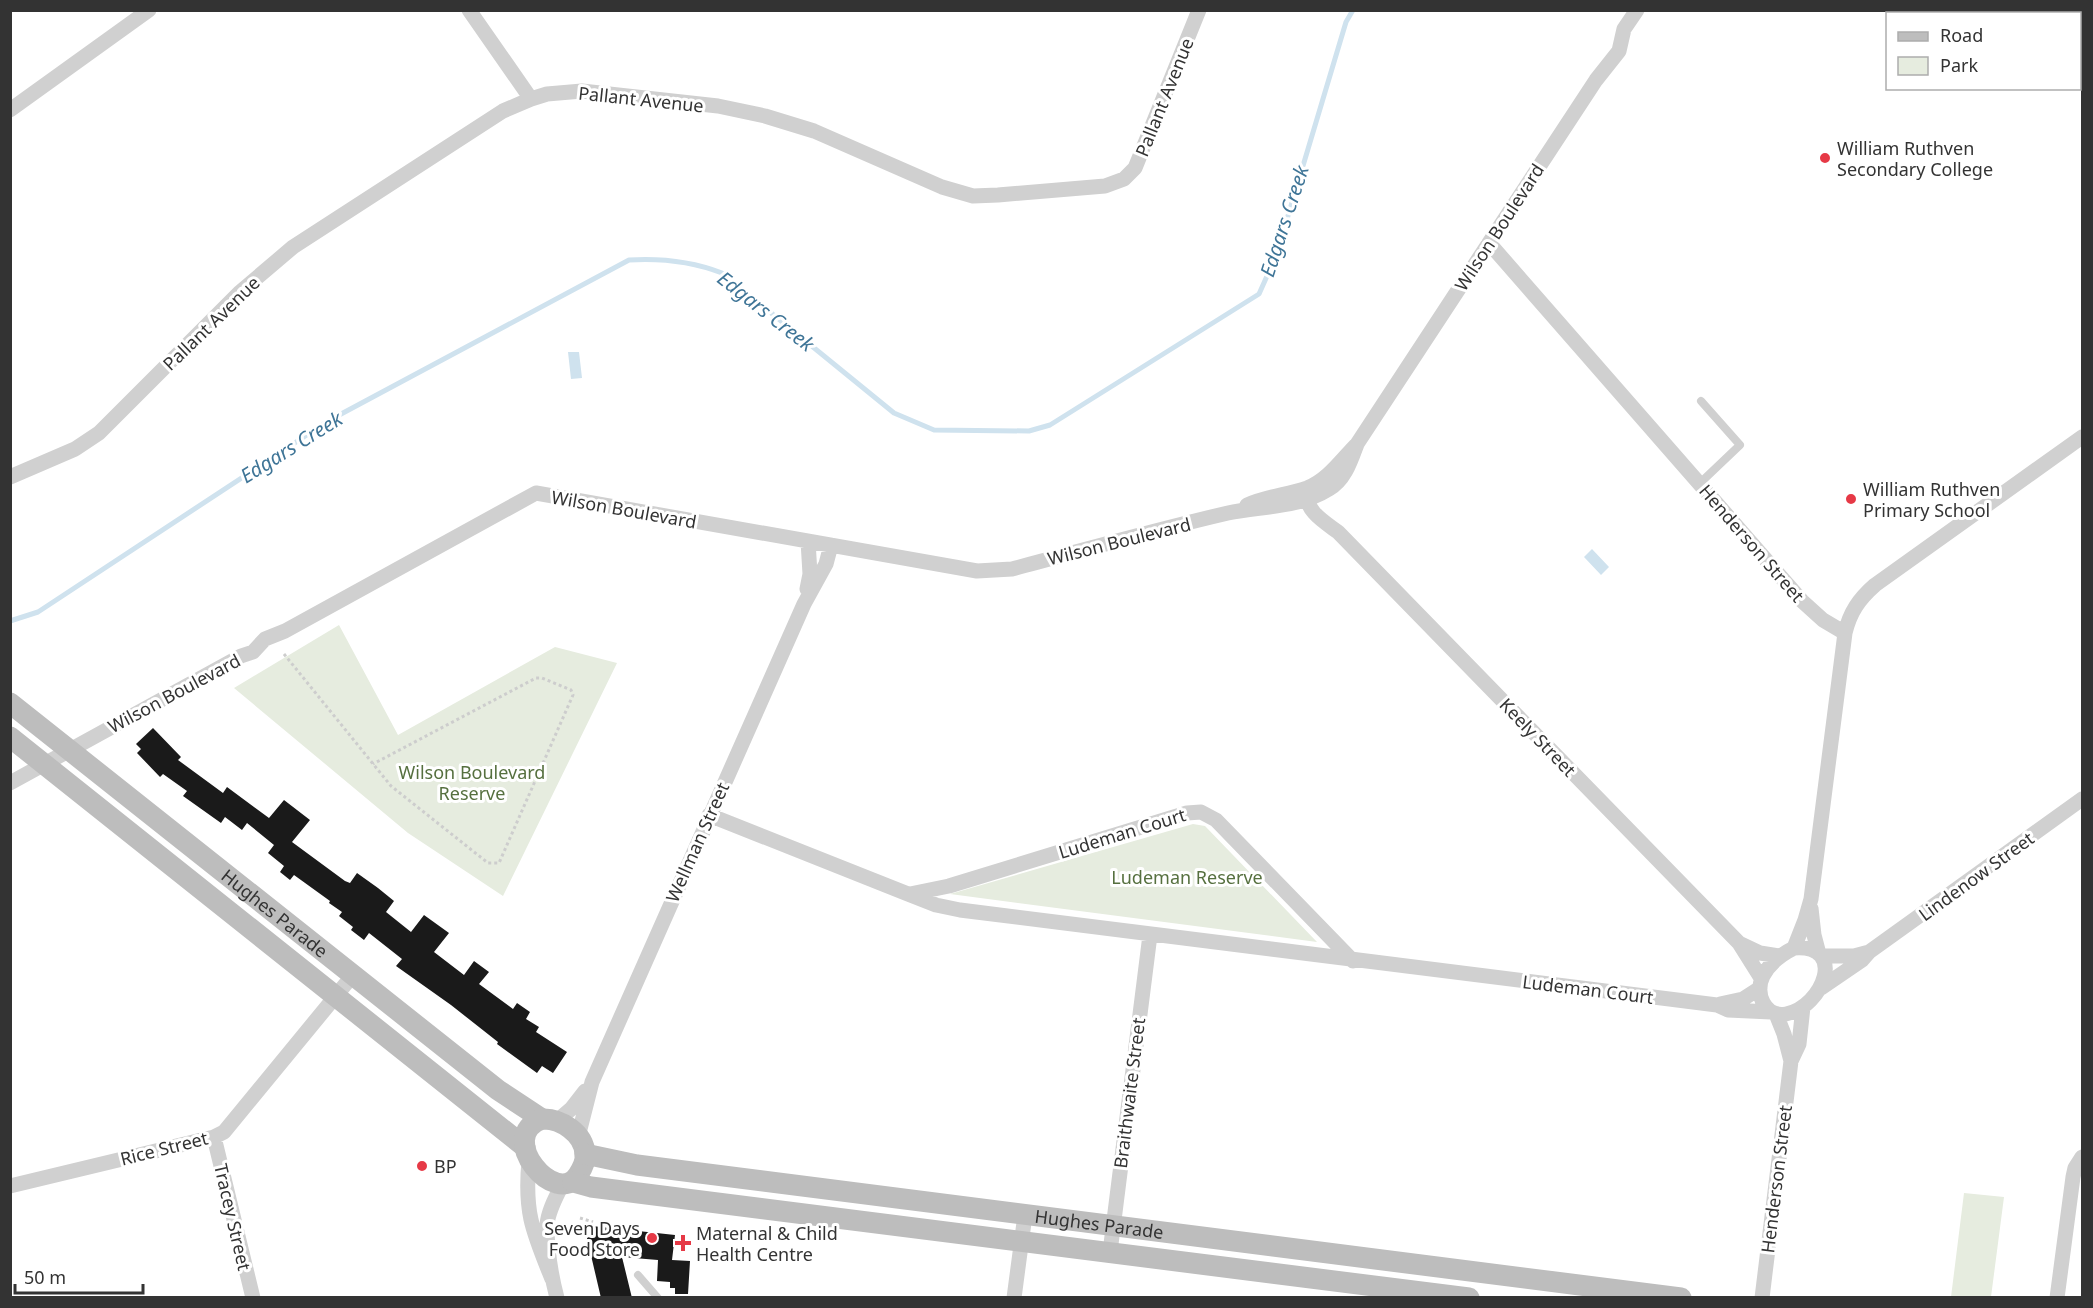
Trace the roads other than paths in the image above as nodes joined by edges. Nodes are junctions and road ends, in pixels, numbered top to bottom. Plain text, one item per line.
1 (149, 10) edge
2 (470, 10) edge
3 (1199, 10) edge
4 (1637, 10) edge
5 (531, 99) junction
6 (10, 110) edge
7 (1489, 243) junction
8 (1701, 400) dead end
9 (2082, 437) edge
10 (10, 477) edge
11 (1700, 484) junction
12 (1309, 494) junction
13 (808, 541) junction
14 (831, 545) junction
15 (804, 604) junction
16 (1845, 633) junction
17 (10, 703) edge
18 (10, 737) edge
19 (70, 749) junction
20 (44, 763) junction
21 (10, 783) edge
22 (2082, 799) edge
23 (709, 815) junction
24 (908, 894) junction
25 (1811, 899) junction
26 (1150, 934) junction
27 (1739, 943) junction
28 (1787, 952) junction
29 (1869, 952) junction
30 (1820, 955) junction
31 (1353, 961) junction
32 (353, 975) junction
33 (1760, 983) junction
34 (1821, 988) junction
35 (336, 996) junction
36 (1717, 1005) junction
37 (1803, 1007) junction
38 (1774, 1013) junction
39 (1791, 1061) junction
40 (592, 1082) junction
41 (549, 1120) junction
42 (214, 1137) junction
43 (581, 1145) junction
44 (527, 1154) junction
45 (2082, 1157) edge
46 (568, 1183) junction
47 (10, 1186) edge
48 (1024, 1215) junction
49 (1113, 1226) junction
50 (1021, 1240) junction
51 (1110, 1252) junction
52 (638, 1275) dead end
53 (552, 1279) junction
54 (1612, 1293) edge
55 (253, 1298) edge
56 (557, 1298) edge
57 (658, 1298) edge
58 (1014, 1298) edge
59 (1469, 1298) edge
60 (1681, 1298) edge
61 (1762, 1298) edge
62 (2057, 1298) edge

1 - 6 street
2 - 5 street
3 - 5 street, Pallant Avenue
4 - 7 street, Wilson Boulevard
5 - 10 street, Pallant Avenue
7 - 11 street, Henderson Street
7 - 12 street, Wilson Boulevard
8 - 11 lane
9 - 16 street
11 - 16 street, Henderson Street
12 - 14 street, Wilson Boulevard
12 - 27 street, Keely Street
13 - 14 street, Wilson Boulevard
13 - 15 street, Wellman Street
13 - 19 street, Wilson Boulevard
14 - 15 street, Wellman Street
15 - 23 street, Wellman Street
16 - 25 street
17 - 19 street, Hughes Parade
18 - 20 street, Hughes Parade
19 - 20 street, Wilson Boulevard
19 - 32 street, Hughes Parade
20 - 21 street, Wilson Boulevard
20 - 35 street, Hughes Parade
22 - 29 street, Lindenow Street
23 - 24 street, Ludeman Court
23 - 40 street, Wellman Street
24 - 26 street, Ludeman Court
24 - 31 street, Ludeman Court
25 - 28 street
25 - 30 street
26 - 31 street, Ludeman Court
26 - 49 street, Braithwaite Street
27 - 28 street, Keely Street
27 - 33 street, Keely Street
28 - 30 street
28 - 33 street
29 - 30 street, Lindenow Street
29 - 34 street, Lindenow Street
30 - 34 street
31 - 36 street, Ludeman Court
32 - 35 street, Rice Street
32 - 41 street, Hughes Parade
33 - 36 street, Ludeman Court
33 - 38 street
34 - 37 street
35 - 42 street, Rice Street
35 - 44 street, Hughes Parade
36 - 38 street, Ludeman Court
37 - 38 street
37 - 39 street, Henderson Street
38 - 39 street, Henderson Street
39 - 61 street, Henderson Street
40 - 41 street, Wellman Street
40 - 43 street, Wellman Street
41 - 43 street
41 - 44 street
42 - 47 street, Rice Street
42 - 55 street, Tracey Street
43 - 46 street
43 - 48 street, Hughes Parade
44 - 46 street
44 - 53 street
45 - 62 street
46 - 50 street, Hughes Parade
46 - 53 street
48 - 49 street, Hughes Parade
48 - 50 street
49 - 51 street, Braithwaite Street
49 - 54 street, Hughes Parade
50 - 51 street, Hughes Parade
50 - 58 street
51 - 59 street, Hughes Parade
52 - 57 lane
53 - 56 street
54 - 60 street, Hughes Parade

